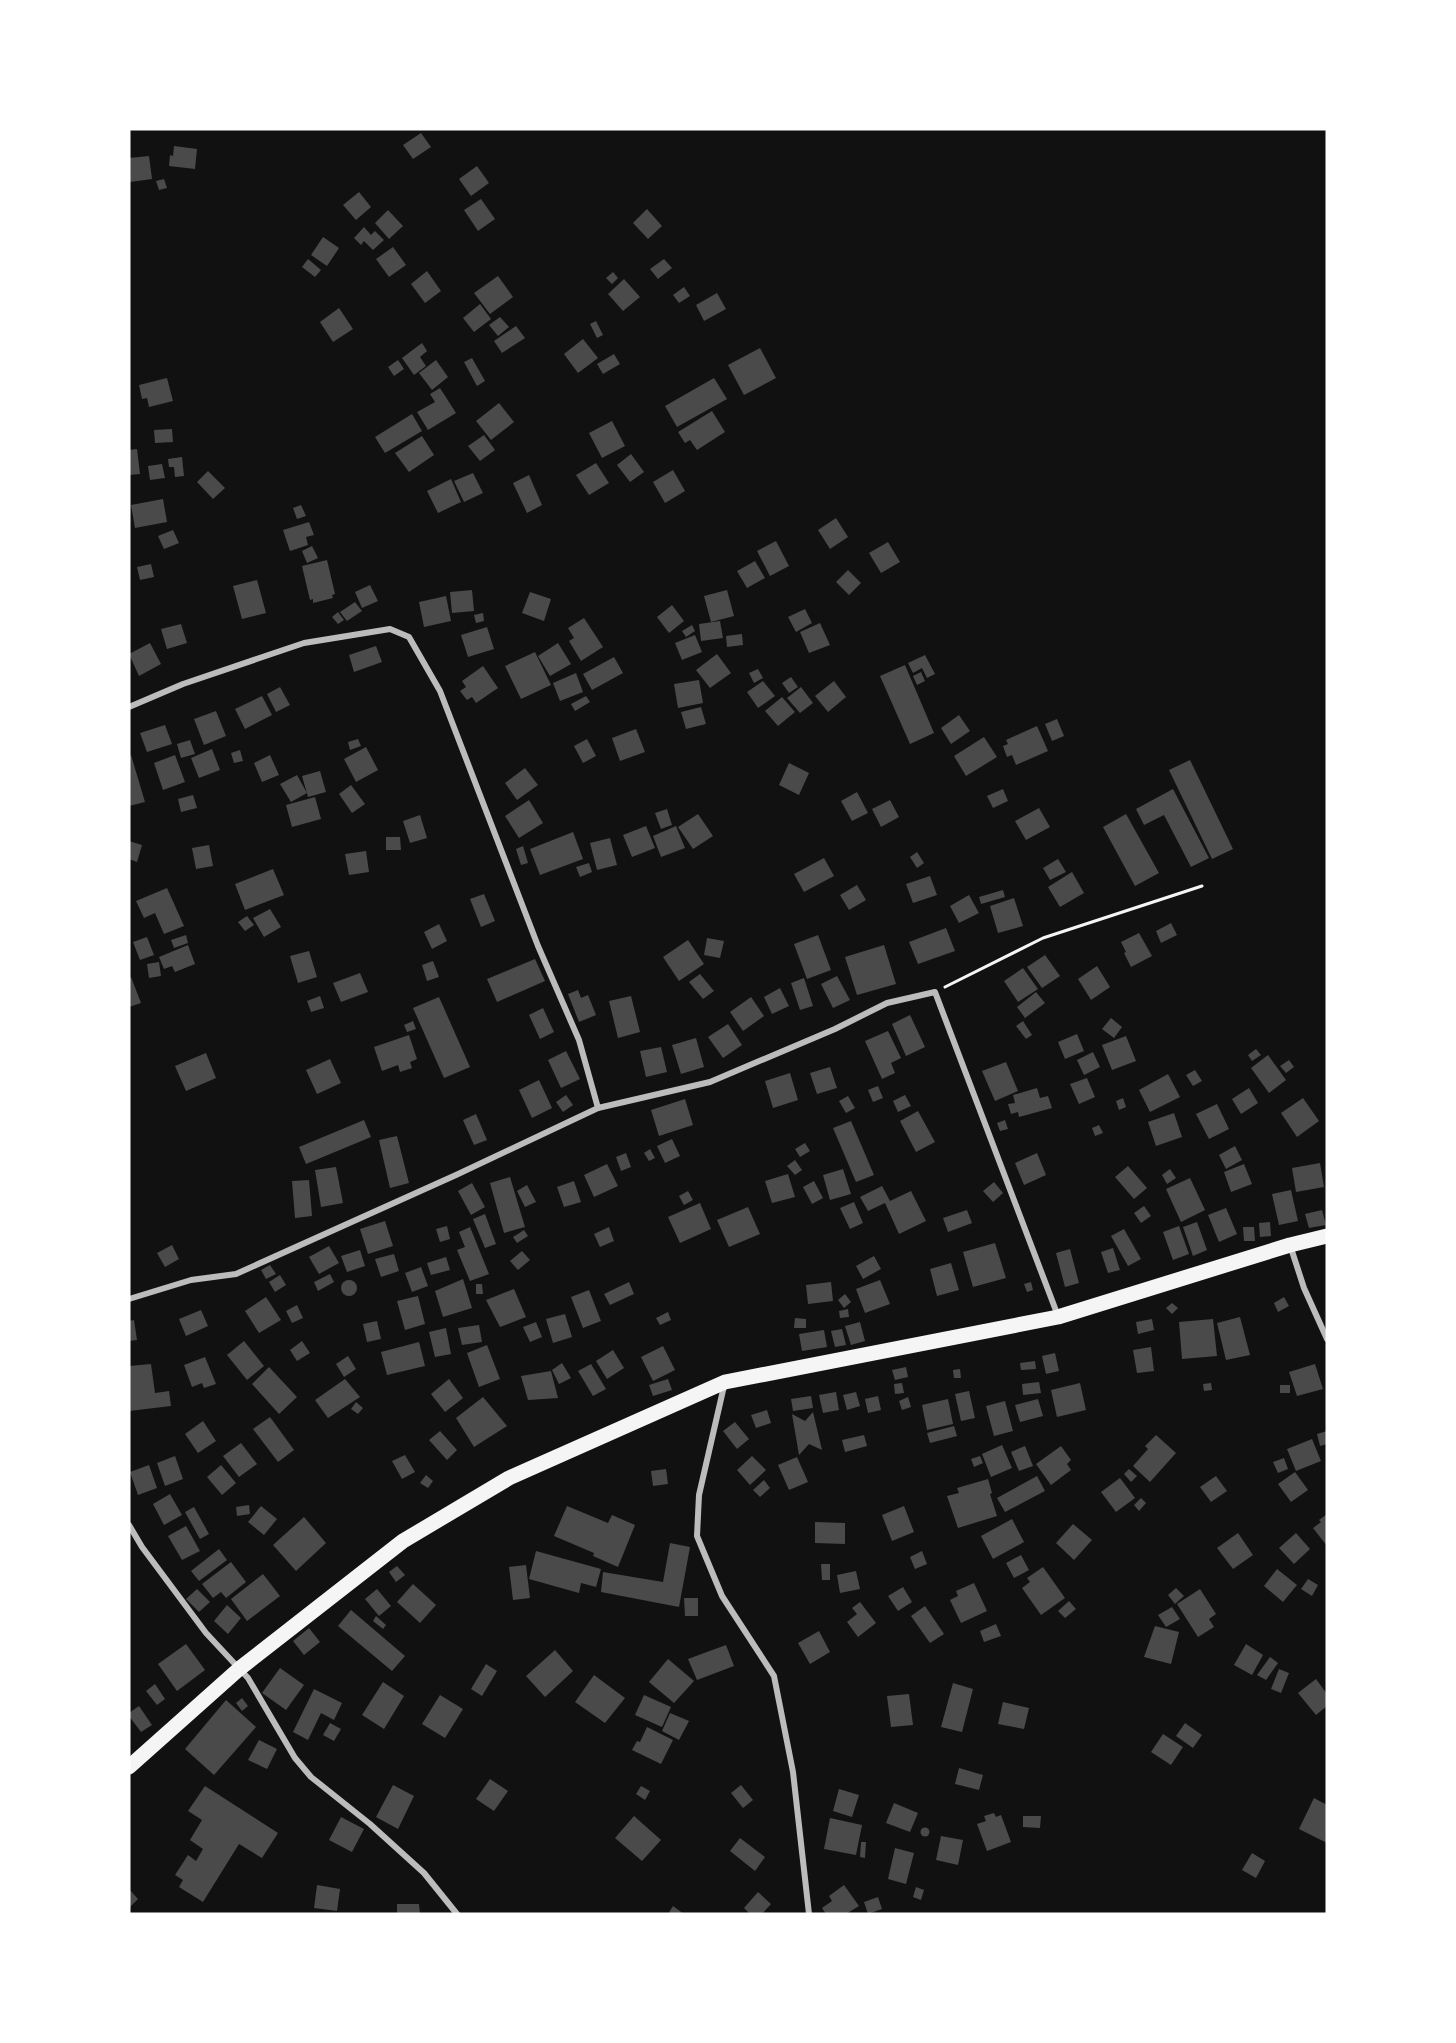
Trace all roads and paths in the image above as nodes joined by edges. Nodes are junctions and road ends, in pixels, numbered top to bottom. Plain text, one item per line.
1 (129, 707) edge
2 (1202, 885) dead end
3 (935, 992) junction
4 (598, 1108) junction
5 (1327, 1236) edge
6 (1290, 1245) junction
7 (129, 1299) edge
8 (1058, 1317) junction
9 (1327, 1339) edge
10 (725, 1382) junction
11 (129, 1525) edge
12 (239, 1669) junction
13 (129, 1767) edge
14 (457, 1914) edge
15 (809, 1914) edge

1 - 4 street
2 - 3 path
3 - 4 street
3 - 8 street
4 - 7 street
5 - 6 highway
6 - 8 highway
6 - 9 street
8 - 10 highway
10 - 12 highway
10 - 15 street
11 - 12 street
12 - 13 highway
12 - 14 street

